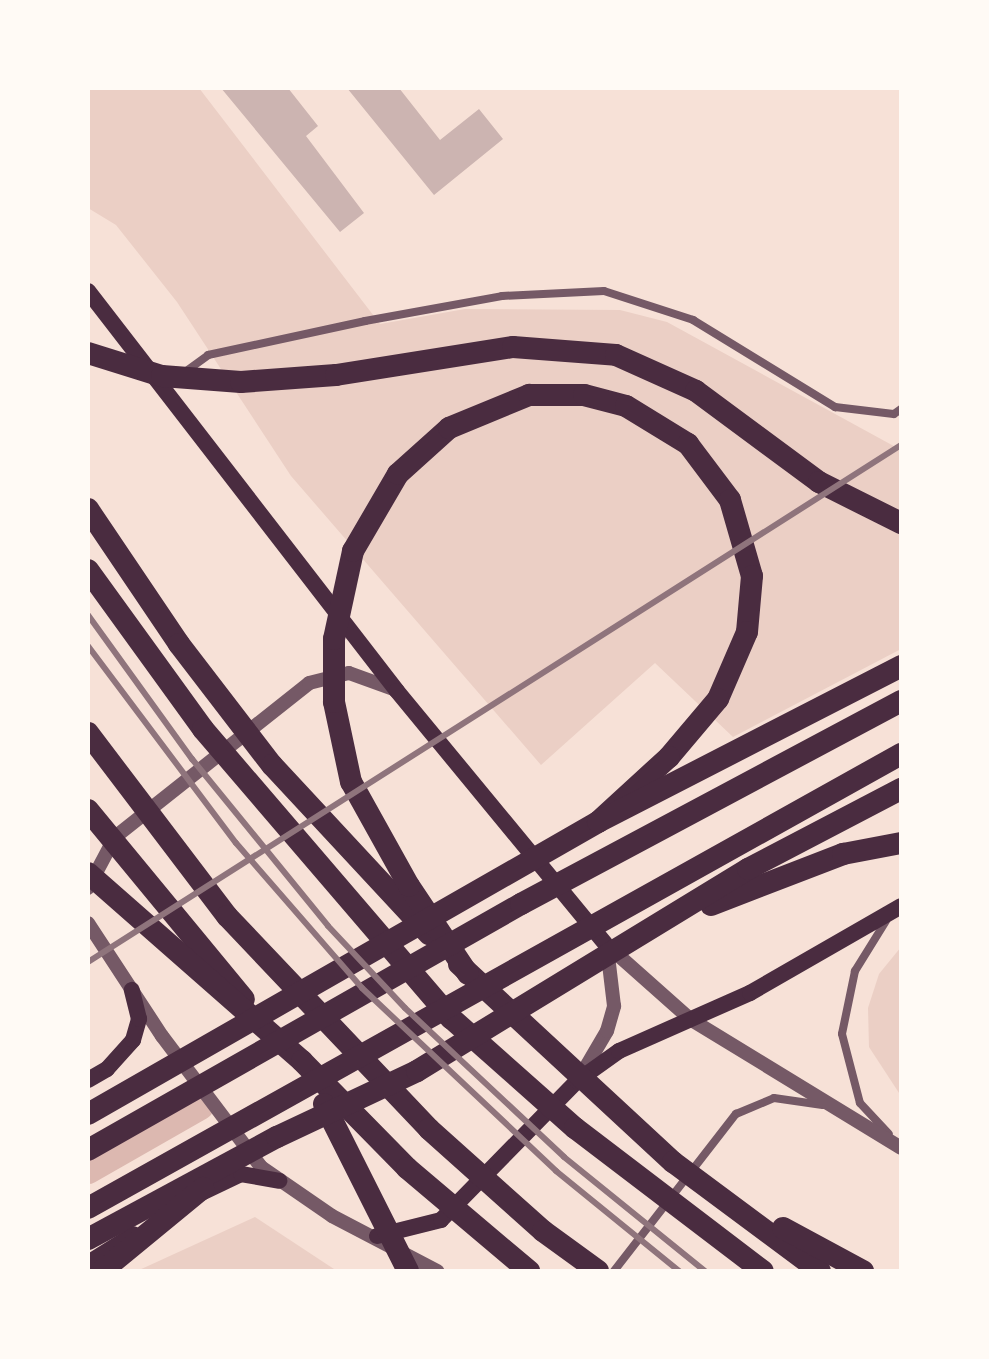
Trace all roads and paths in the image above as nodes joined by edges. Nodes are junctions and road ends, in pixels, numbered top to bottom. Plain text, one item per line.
1 (88, 291) edge
2 (88, 353) edge
3 (161, 389) junction
4 (901, 409) edge
5 (88, 509) edge
6 (901, 523) edge
7 (88, 570) edge
8 (901, 666) edge
9 (397, 691) junction
10 (901, 701) edge
11 (88, 733) edge
12 (901, 754) edge
13 (901, 789) edge
14 (88, 810) edge
15 (598, 822) junction
16 (901, 843) edge
17 (88, 873) edge
18 (88, 888) edge
19 (899, 907) edge
20 (88, 923) edge
21 (615, 943) junction
22 (468, 974) junction
23 (132, 990) junction
24 (690, 1019) junction
25 (269, 1031) junction
26 (302, 1061) junction
27 (88, 1080) edge
28 (577, 1081) junction
29 (827, 1106) junction
30 (88, 1114) edge
31 (629, 1121) junction
32 (277, 1137) junction
33 (901, 1147) edge
34 (88, 1150) edge
35 (279, 1181) junction
36 (88, 1208) edge
37 (377, 1236) junction
38 (88, 1239) edge
39 (88, 1263) edge
40 (102, 1271) edge
41 (408, 1271) edge
42 (437, 1271) edge
43 (529, 1271) edge
44 (598, 1271) edge
45 (614, 1271) edge
46 (763, 1271) edge
47 (820, 1271) edge
48 (863, 1271) edge

1 - 3 main road
2 - 6 highway
3 - 4 street
3 - 9 main road
5 - 22 highway
7 - 46 highway
8 - 15 highway
9 - 18 street
9 - 21 main road
10 - 34 highway
11 - 44 highway
12 - 36 highway
13 - 21 highway
14 - 25 highway
15 - 22 highway
15 - 30 highway
16 - 21 highway
17 - 25 highway
19 - 24 main road
19 - 33 street
20 - 23 street
21 - 24 street
21 - 28 street
21 - 32 highway
22 - 31 highway
23 - 27 main road
23 - 35 street
24 - 28 main road
24 - 29 street
25 - 26 highway
26 - 41 highway
26 - 43 highway
28 - 37 main road
29 - 33 street
29 - 45 street
31 - 47 highway
31 - 48 highway
32 - 38 highway
32 - 40 highway
35 - 37 street
35 - 39 main road
37 - 42 street

